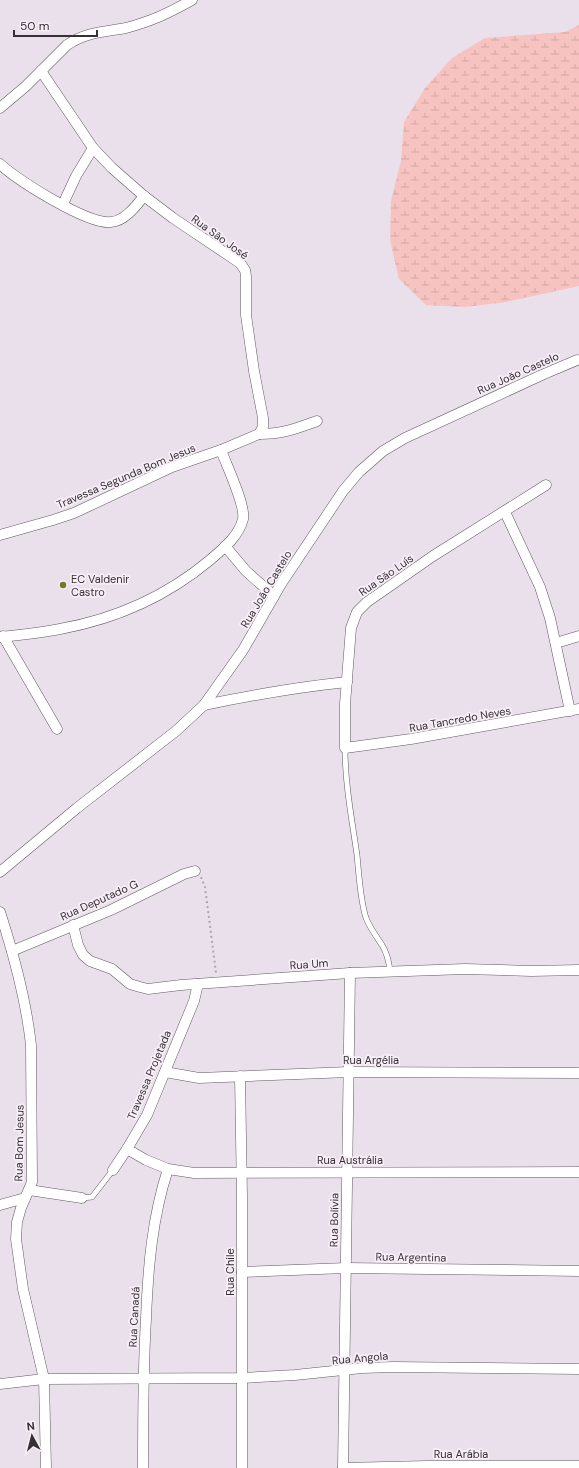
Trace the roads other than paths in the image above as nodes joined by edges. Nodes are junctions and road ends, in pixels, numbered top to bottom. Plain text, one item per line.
1 (192, 0) edge
2 (41, 71) junction
3 (0, 108) edge
4 (93, 148) junction
5 (0, 164) edge
6 (144, 196) junction
7 (62, 204) junction
8 (577, 360) dead end
9 (317, 421) dead end
10 (259, 434) junction
11 (221, 450) junction
12 (546, 485) dead end
13 (505, 512) junction
14 (0, 535) edge
15 (225, 546) junction
16 (274, 596) junction
17 (579, 636) edge
18 (2, 637) edge
19 (556, 643) junction
20 (347, 682) junction
21 (204, 705) junction
22 (574, 710) edge
23 (57, 729) dead end
24 (345, 748) junction
25 (195, 871) road end
26 (0, 872) edge
27 (0, 912) edge
28 (73, 925) junction
29 (12, 951) junction
30 (579, 970) edge
31 (390, 971) junction
32 (350, 973) junction
33 (198, 984) junction
34 (165, 1072) junction
35 (349, 1072) junction
36 (579, 1074) edge
37 (240, 1076) junction
38 (127, 1149) junction
39 (168, 1169) junction
40 (113, 1170) joint
41 (347, 1172) junction
42 (579, 1172) edge
43 (242, 1174) junction
44 (27, 1194) junction
45 (82, 1198) joint
46 (0, 1205) edge
47 (346, 1268) junction
48 (579, 1271) edge
49 (242, 1272) junction
50 (579, 1369) edge
51 (344, 1370) junction
52 (143, 1378) junction
53 (242, 1378) junction
54 (44, 1380) junction
55 (0, 1384) edge
56 (579, 1466) edge
57 (46, 1468) edge
58 (143, 1468) edge
59 (242, 1468) edge
60 (343, 1468) edge

1 - 2 street
2 - 3 street
2 - 4 street, Rua São José
4 - 6 street, Rua São José
4 - 7 street
5 - 7 street
6 - 7 street
6 - 10 street, Rua São José
8 - 16 street, Rua João Castelo
9 - 10 street
10 - 11 street
11 - 14 street, Travessa Segunda Bom Jesus
11 - 15 street
12 - 13 street, Rua São Luís
13 - 19 street
13 - 20 street, Rua São Luís
15 - 16 street
15 - 18 street
16 - 21 street, Rua João Castelo
17 - 19 street
18 - 23 street
19 - 22 street
20 - 21 street
20 - 24 street, Rua São Luís
21 - 26 street, Rua João Castelo
22 - 24 street, Rua Tancredo Neves
24 - 31 lane
25 - 28 street, Rua Deputado G
27 - 29 street, Rua Bom Jesus
28 - 29 street, Rua Deputado G
28 - 33 street, Rua Um
29 - 44 street, Rua Bom Jesus
30 - 31 street, Rua Um
31 - 32 street, Rua Um
32 - 33 street, Rua Um
32 - 35 street, Rua Bolívia
33 - 34 street, Travessa Projetada
34 - 37 street, Rua Argélia
34 - 38 street, Travessa Projetada
35 - 36 street, Rua Argélia
35 - 37 street, Rua Argélia
35 - 41 street, Rua Bolívia
37 - 43 street, Rua Chile
38 - 39 street, Rua Austrália
38 - 40 street, Travessa Projetada
39 - 43 street, Rua Austrália
39 - 52 street, Rua Canadá
40 - 45 lane, Travessa Projetada
41 - 42 street, Rua Austrália
41 - 43 street, Rua Austrália
41 - 47 street, Rua Bolívia
43 - 49 street, Rua Chile
44 - 45 street, Travessa Projetada
44 - 46 street
44 - 54 street, Rua Bom Jesus
47 - 48 street, Rua Argentina
47 - 49 street, Rua Argentina
47 - 51 street, Rua Bolívia
49 - 53 street, Rua Chile
50 - 51 street, Rua Angola
51 - 53 street, Rua Angola
51 - 60 street, Rua Bolívia
52 - 53 street, Rua Angola
52 - 54 street, Rua Angola
52 - 58 street, Rua Canadá
53 - 59 street, Rua Chile
54 - 55 street, Rua Angola
54 - 57 street, Rua Bom Jesus
56 - 60 street, Rua Arábia

